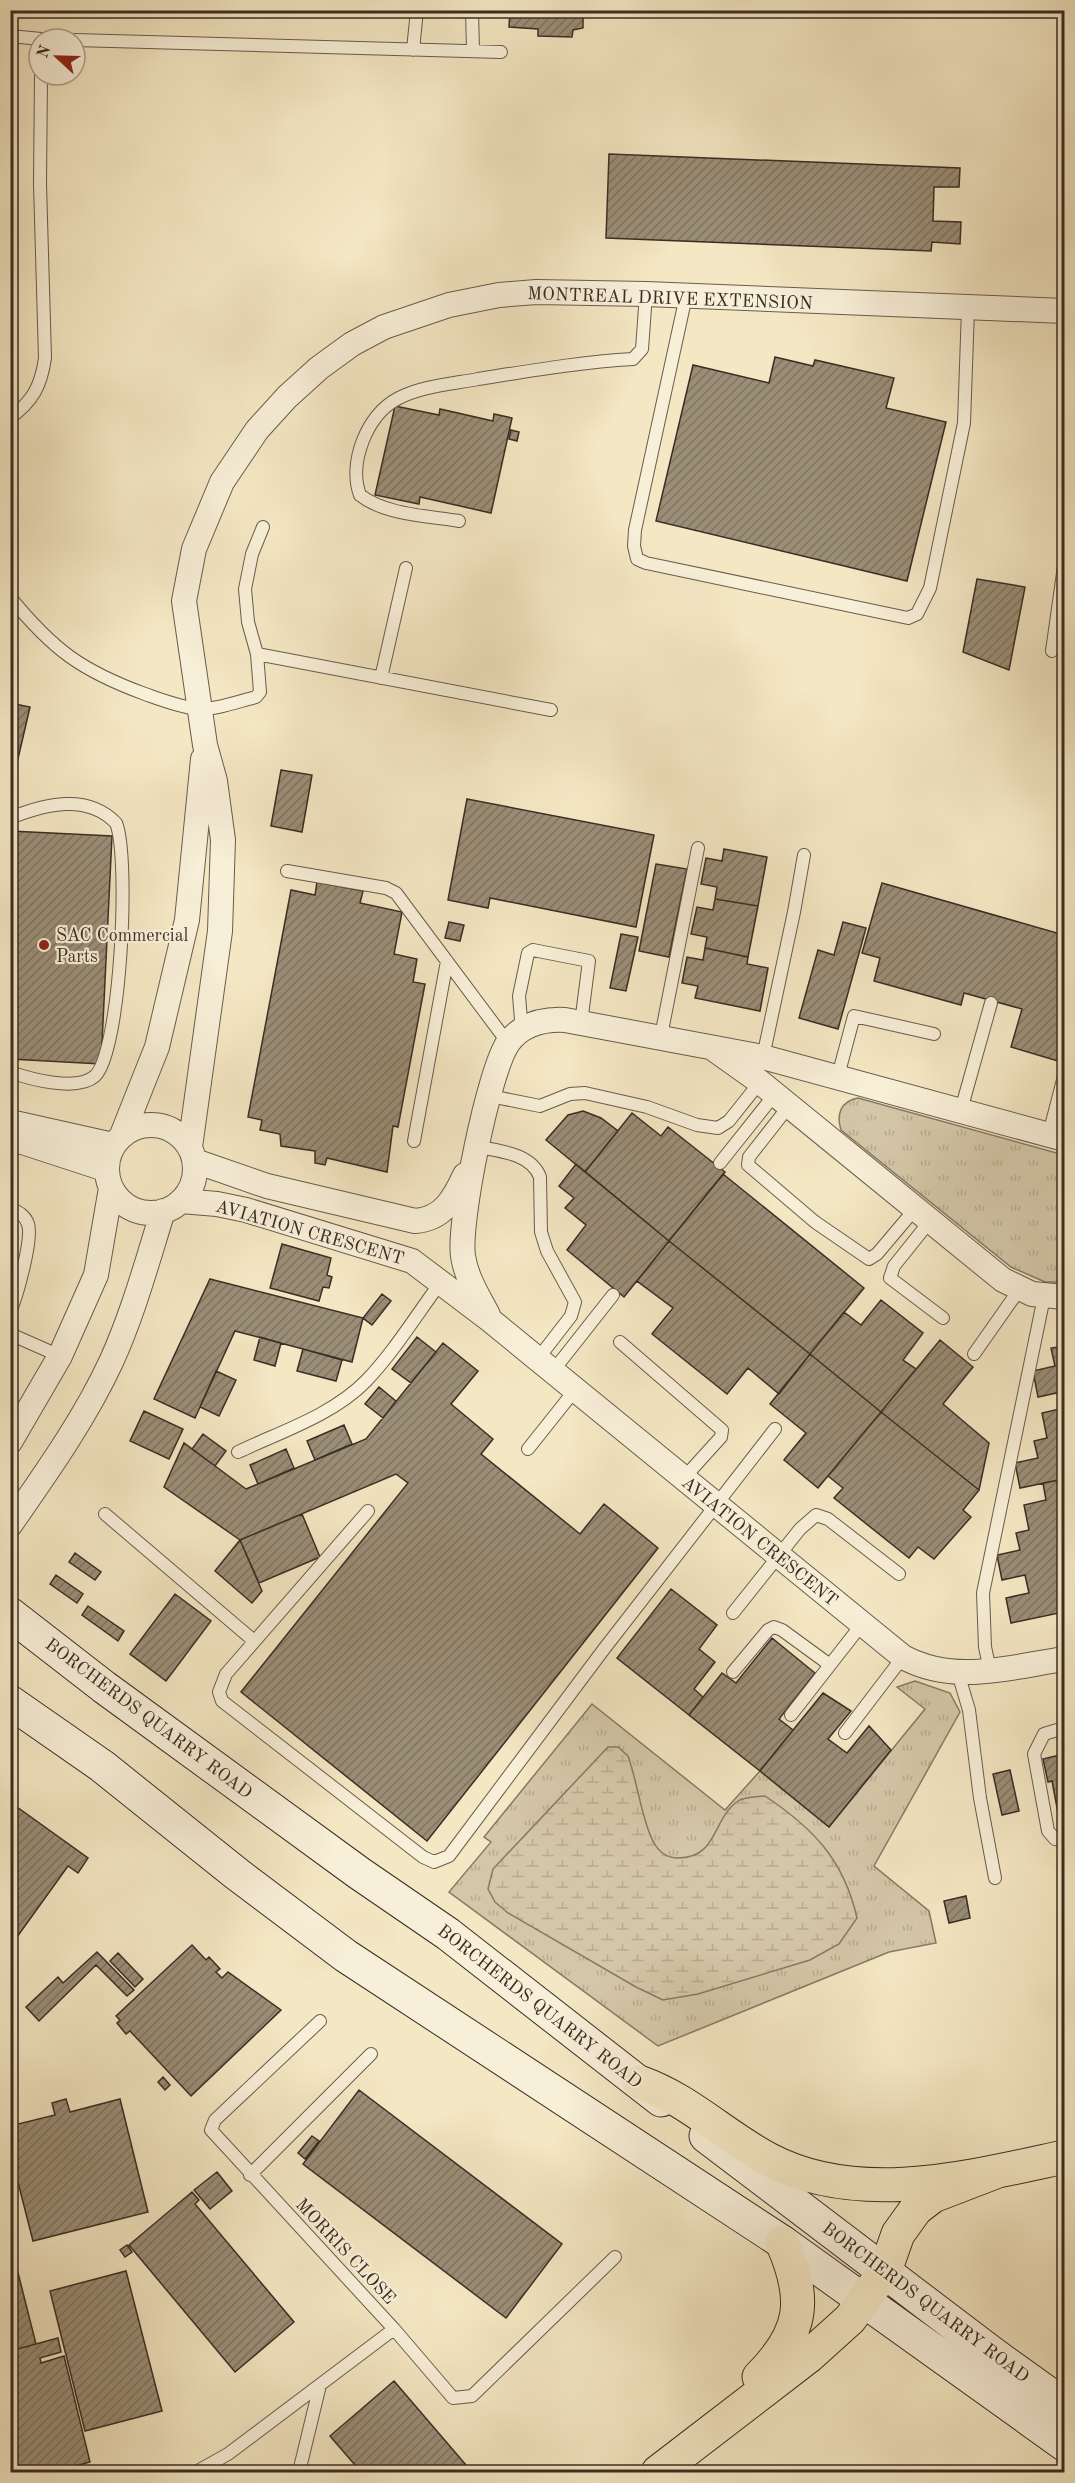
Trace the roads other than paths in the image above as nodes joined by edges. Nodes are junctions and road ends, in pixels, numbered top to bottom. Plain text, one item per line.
1 (417, 10) edge
2 (472, 10) edge
3 (10, 36) edge
4 (27, 38) edge
5 (87, 40) edge
6 (413, 50) junction
7 (472, 51) junction
8 (501, 52) dead end
9 (41, 87) edge
10 (646, 294) junction
11 (686, 296) junction
12 (968, 309) junction
13 (1065, 311) edge
14 (10, 418) edge
15 (459, 521) dead end
16 (263, 527) dead end
17 (1065, 566) edge
18 (405, 568) dead end
19 (10, 597) edge
20 (1052, 651) dead end
21 (257, 654) junction
22 (381, 678) junction
23 (200, 709) junction
24 (551, 710) dead end
25 (205, 745) junction
26 (10, 818) edge
27 (698, 848) dead end
28 (804, 855) dead end
29 (287, 871) dead end
30 (447, 961) junction
31 (991, 1003) dead end
32 (581, 1023) junction
33 (934, 1034) dead end
34 (661, 1036) junction
35 (515, 1037) junction
36 (708, 1046) junction
37 (763, 1057) junction
38 (10, 1072) edge
39 (838, 1076) junction
40 (1065, 1076) edge
41 (775, 1094) junction
42 (490, 1096) junction
43 (961, 1110) junction
44 (10, 1122) edge
45 (1057, 1136) edge
46 (10, 1137) edge
47 (117, 1140) junction
48 (414, 1142) dead end
49 (477, 1150) junction
50 (192, 1154) junction
51 (720, 1163) dead end
52 (108, 1179) junction
53 (172, 1206) junction
54 (10, 1208) edge
55 (922, 1215) junction
56 (441, 1282) junction
57 (1019, 1290) junction
58 (613, 1295) dead end
59 (1054, 1297) edge
60 (10, 1312) edge
61 (943, 1318) dead end
62 (490, 1320) junction
63 (10, 1334) edge
64 (620, 1342) dead end
65 (975, 1354) dead end
66 (60, 1356) junction
67 (545, 1366) junction
68 (575, 1390) junction
69 (776, 1429) dead end
70 (10, 1442) edge
71 (528, 1449) dead end
72 (238, 1452) dead end
73 (683, 1479) junction
74 (716, 1505) junction
75 (368, 1511) dead end
76 (105, 1514) dead end
77 (10, 1525) edge
78 (779, 1556) junction
79 (899, 1574) dead end
80 (733, 1613) dead end
81 (10, 1614) edge
82 (862, 1624) junction
83 (254, 1641) junction
84 (903, 1657) junction
85 (1065, 1659) edge
86 (830, 1665) junction
87 (990, 1670) junction
88 (733, 1672) dead end
89 (958, 1673) junction
90 (10, 1702) edge
91 (791, 1715) dead end
92 (1065, 1728) edge
93 (845, 1733) dead end
94 (1065, 1840) edge
95 (995, 1878) dead end
96 (320, 2021) dead end
97 (371, 2054) dead end
98 (639, 2082) junction
99 (1065, 2157) edge
100 (998, 2172) junction
101 (250, 2175) junction
102 (782, 2242) junction
103 (615, 2257) dead end
104 (885, 2271) junction
105 (865, 2301) junction
106 (394, 2330) junction
107 (320, 2385) junction
108 (1065, 2405) edge
109 (1065, 2444) edge
110 (688, 2449) junction
111 (196, 2472) edge
112 (299, 2472) edge
113 (658, 2472) edge

1 - 6 lane
2 - 7 lane
3 - 4 lane
5 - 6 lane
6 - 7 lane
7 - 8 lane
9 - 14 lane
10 - 11 street, MONTREAL DRIVE EXTENSION
10 - 15 lane
10 - 23 street, MONTREAL DRIVE EXTENSION
11 - 12 street, MONTREAL DRIVE EXTENSION
11 - 12 lane
12 - 13 street, MONTREAL DRIVE EXTENSION
16 - 21 lane
17 - 20 lane
18 - 22 lane
19 - 23 lane
21 - 22 lane
21 - 23 lane
22 - 24 lane
23 - 25 street, MONTREAL DRIVE EXTENSION
25 - 47 street, MONTREAL DRIVE EXTENSION
25 - 50 street, MONTREAL DRIVE EXTENSION
26 - 38 lane
27 - 34 lane
28 - 37 lane
29 - 30 lane
30 - 35 lane
30 - 48 lane
31 - 43 lane
32 - 34 street
32 - 35 street
32 - 35 lane
33 - 39 lane
34 - 36 street
35 - 42 street, AVIATION CRESCENT
36 - 37 street
36 - 41 street
37 - 39 street
39 - 43 street
40 - 45 lane
41 - 42 lane
41 - 51 lane
41 - 55 street
41 - 55 lane
42 - 49 street, AVIATION CRESCENT
43 - 45 street
44 - 47 street
46 - 52 street
47 - 50 street
47 - 52 street
49 - 50 street, AVIATION CRESCENT
49 - 62 street, AVIATION CRESCENT
49 - 67 lane
50 - 53 street
52 - 53 street
52 - 66 street
53 - 56 street, AVIATION CRESCENT
53 - 77 street
54 - 60 lane
55 - 57 street
55 - 61 lane
56 - 62 street, AVIATION CRESCENT
56 - 72 lane
57 - 59 street
57 - 65 lane
58 - 67 lane
59 - 87 lane
62 - 67 street, AVIATION CRESCENT
63 - 66 lane
64 - 73 lane
66 - 70 street
67 - 68 street, AVIATION CRESCENT
68 - 71 lane
68 - 73 street, AVIATION CRESCENT
69 - 74 lane
73 - 74 street, AVIATION CRESCENT
74 - 78 street, AVIATION CRESCENT
74 - 83 lane
75 - 83 lane
76 - 83 lane
78 - 79 lane
78 - 80 lane
78 - 82 street, AVIATION CRESCENT
81 - 98 main road, BORCHERDS QUARRY ROAD
82 - 84 street, AVIATION CRESCENT
82 - 86 lane
84 - 89 street, AVIATION CRESCENT
84 - 93 lane
85 - 87 street, AVIATION CRESCENT
86 - 88 lane
86 - 91 lane
87 - 89 street, AVIATION CRESCENT
89 - 95 lane
90 - 102 main road, BORCHERDS QUARRY ROAD
92 - 94 lane
96 - 101 lane, MORRIS CLOSE
97 - 101 lane
98 - 100 highway
98 - 104 main road, BORCHERDS QUARRY ROAD
99 - 100 highway
100 - 104 highway
101 - 106 lane, MORRIS CLOSE
102 - 105 main road, BORCHERDS QUARRY ROAD
102 - 110 highway
103 - 106 lane
104 - 105 highway
104 - 108 main road, BORCHERDS QUARRY ROAD
105 - 109 main road, BORCHERDS QUARRY ROAD
105 - 110 highway
106 - 107 lane, MORRIS CLOSE
107 - 111 lane, MORRIS CLOSE
107 - 112 lane
110 - 113 highway

